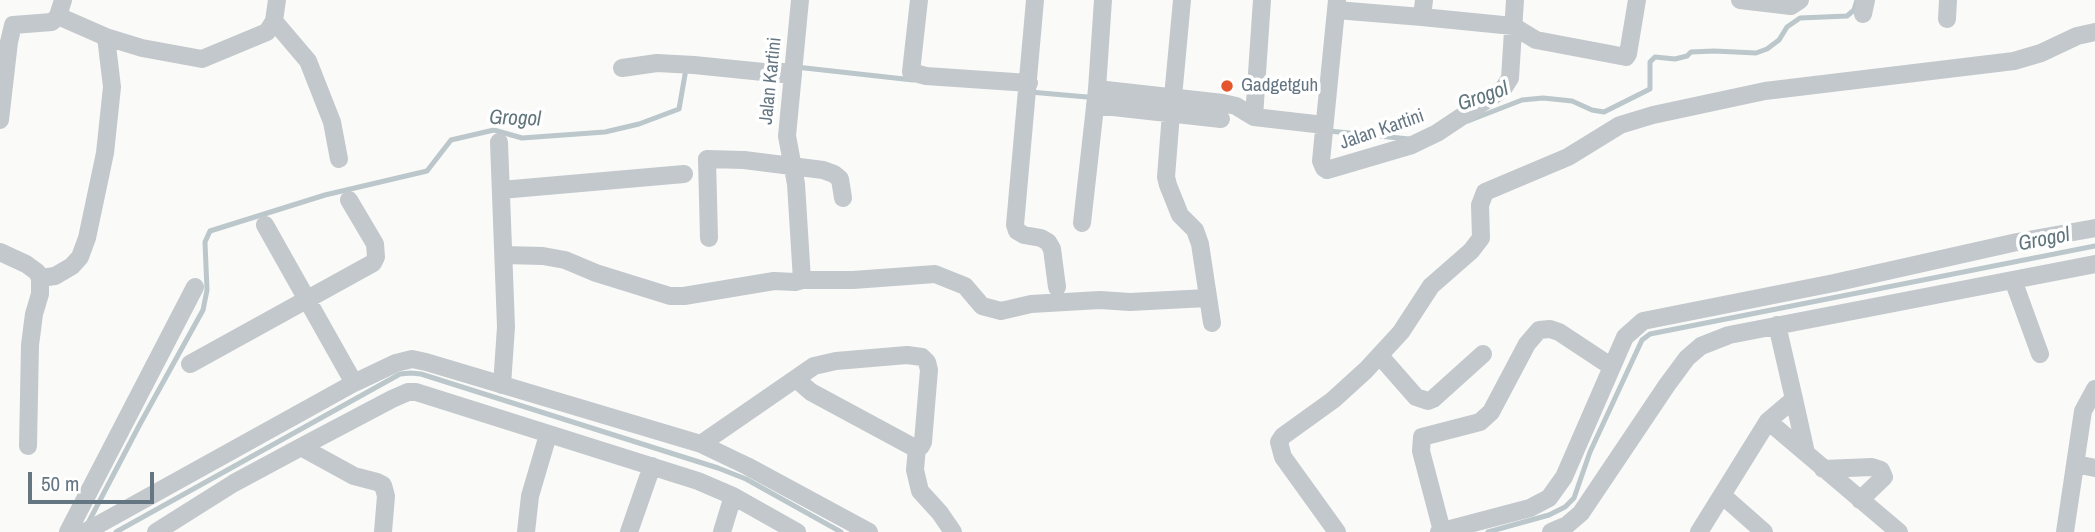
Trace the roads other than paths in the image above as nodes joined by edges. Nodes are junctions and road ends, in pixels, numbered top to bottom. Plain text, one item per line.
1 (277, 0) edge
2 (800, 0) edge
3 (919, 0) edge
4 (1035, 0) edge
5 (1103, 0) edge
6 (1182, 0) edge
7 (1262, 0) edge
8 (1515, 0) edge
9 (1637, 0) edge
10 (1740, 0) edge
11 (1800, 0) edge
12 (1948, 0) edge
13 (1336, 5) edge
14 (60, 8) edge
15 (1423, 9) edge
16 (1947, 19) dead end
17 (275, 21) junction
18 (7, 22) edge
19 (1513, 26) junction
20 (2095, 32) edge
21 (106, 37) junction
22 (622, 68) dead end
23 (794, 68) junction
24 (1028, 90) junction
25 (1096, 97) junction
26 (1172, 105) junction
27 (1254, 117) junction
28 (1222, 119) dead end
29 (0, 120) edge
30 (1324, 129) junction
31 (499, 142) dead end
32 (339, 159) dead end
33 (792, 165) junction
34 (684, 174) dead end
35 (501, 190) junction
36 (842, 198) dead end
37 (349, 200) dead end
38 (1082, 223) dead end
39 (265, 225) dead end
40 (2095, 228) edge
41 (709, 238) dead end
42 (0, 252) edge
43 (504, 256) junction
44 (2095, 264) edge
45 (40, 278) junction
46 (2013, 280) junction
47 (800, 281) junction
48 (195, 287) dead end
49 (1057, 287) dead end
50 (1207, 298) junction
51 (307, 300) junction
52 (1212, 324) dead end
53 (1777, 325) junction
54 (1483, 354) dead end
55 (2040, 354) dead end
56 (1380, 356) junction
57 (190, 364) dead end
58 (1612, 367) junction
59 (796, 379) junction
60 (354, 383) junction
61 (502, 384) junction
62 (2095, 389) edge
63 (1794, 399) junction
64 (2089, 411) edge
65 (1768, 421) junction
66 (548, 435) junction
67 (701, 444) junction
68 (28, 446) dead end
69 (301, 447) junction
70 (917, 447) junction
71 (1806, 453) junction
72 (2076, 464) junction
73 (652, 466) junction
74 (1823, 468) junction
75 (2095, 468) edge
76 (1722, 495) junction
77 (733, 496) junction
78 (1860, 500) junction
79 (767, 516) junction
80 (1441, 531) edge
81 (68, 532) edge
82 (85, 532) edge
83 (156, 532) edge
84 (383, 532) edge
85 (526, 532) edge
86 (629, 532) edge
87 (722, 532) edge
88 (758, 532) edge
89 (797, 532) edge
90 (869, 532) edge
91 (953, 532) edge
92 (1337, 532) edge
93 (1551, 532) edge
94 (1699, 532) edge
95 (1764, 532) edge
96 (1899, 532) edge
97 (2065, 532) edge

1 - 17 street
2 - 23 street, Jalan Kartini
3 - 24 street
4 - 24 street
5 - 25 street
6 - 26 street
7 - 27 street
8 - 19 street, Jalan Kartini
9 - 19 street
10 - 11 street
12 - 16 street
13 - 15 street
13 - 30 street, Jalan Kartini
14 - 18 street
14 - 21 street
15 - 19 street
17 - 21 street
17 - 32 street
18 - 29 street
19 - 30 street, Jalan Kartini
20 - 56 street
21 - 45 street
22 - 23 street
23 - 33 street, Jalan Kartini
24 - 49 street
25 - 26 street
25 - 38 street
26 - 27 street
26 - 28 street
26 - 50 street
27 - 30 street
31 - 35 street
33 - 36 street
33 - 41 street
33 - 47 street, Jalan Kartini
34 - 35 street
35 - 43 street
37 - 51 street
39 - 51 street
40 - 58 street
42 - 45 street
43 - 47 street
43 - 61 street
44 - 46 street
45 - 68 street
46 - 53 street
46 - 55 street
47 - 50 street
48 - 81 street
50 - 52 street
51 - 57 street
51 - 60 street
53 - 63 street
53 - 93 street
54 - 56 street
56 - 92 street
58 - 80 street
58 - 80 street
59 - 67 street
59 - 70 street
59 - 70 street
60 - 61 street
60 - 82 street
61 - 67 street
62 - 64 street
63 - 65 street
63 - 71 street
64 - 72 street
65 - 71 street
65 - 76 street
66 - 69 street
66 - 73 street
66 - 85 street
67 - 90 street
69 - 83 street
69 - 84 street
70 - 91 street
71 - 74 street
72 - 75 street
72 - 97 street
73 - 77 street
73 - 86 street
74 - 78 street
74 - 78 street
76 - 94 street
76 - 95 street
77 - 79 street
77 - 87 street
78 - 96 street
79 - 88 street
79 - 89 street

